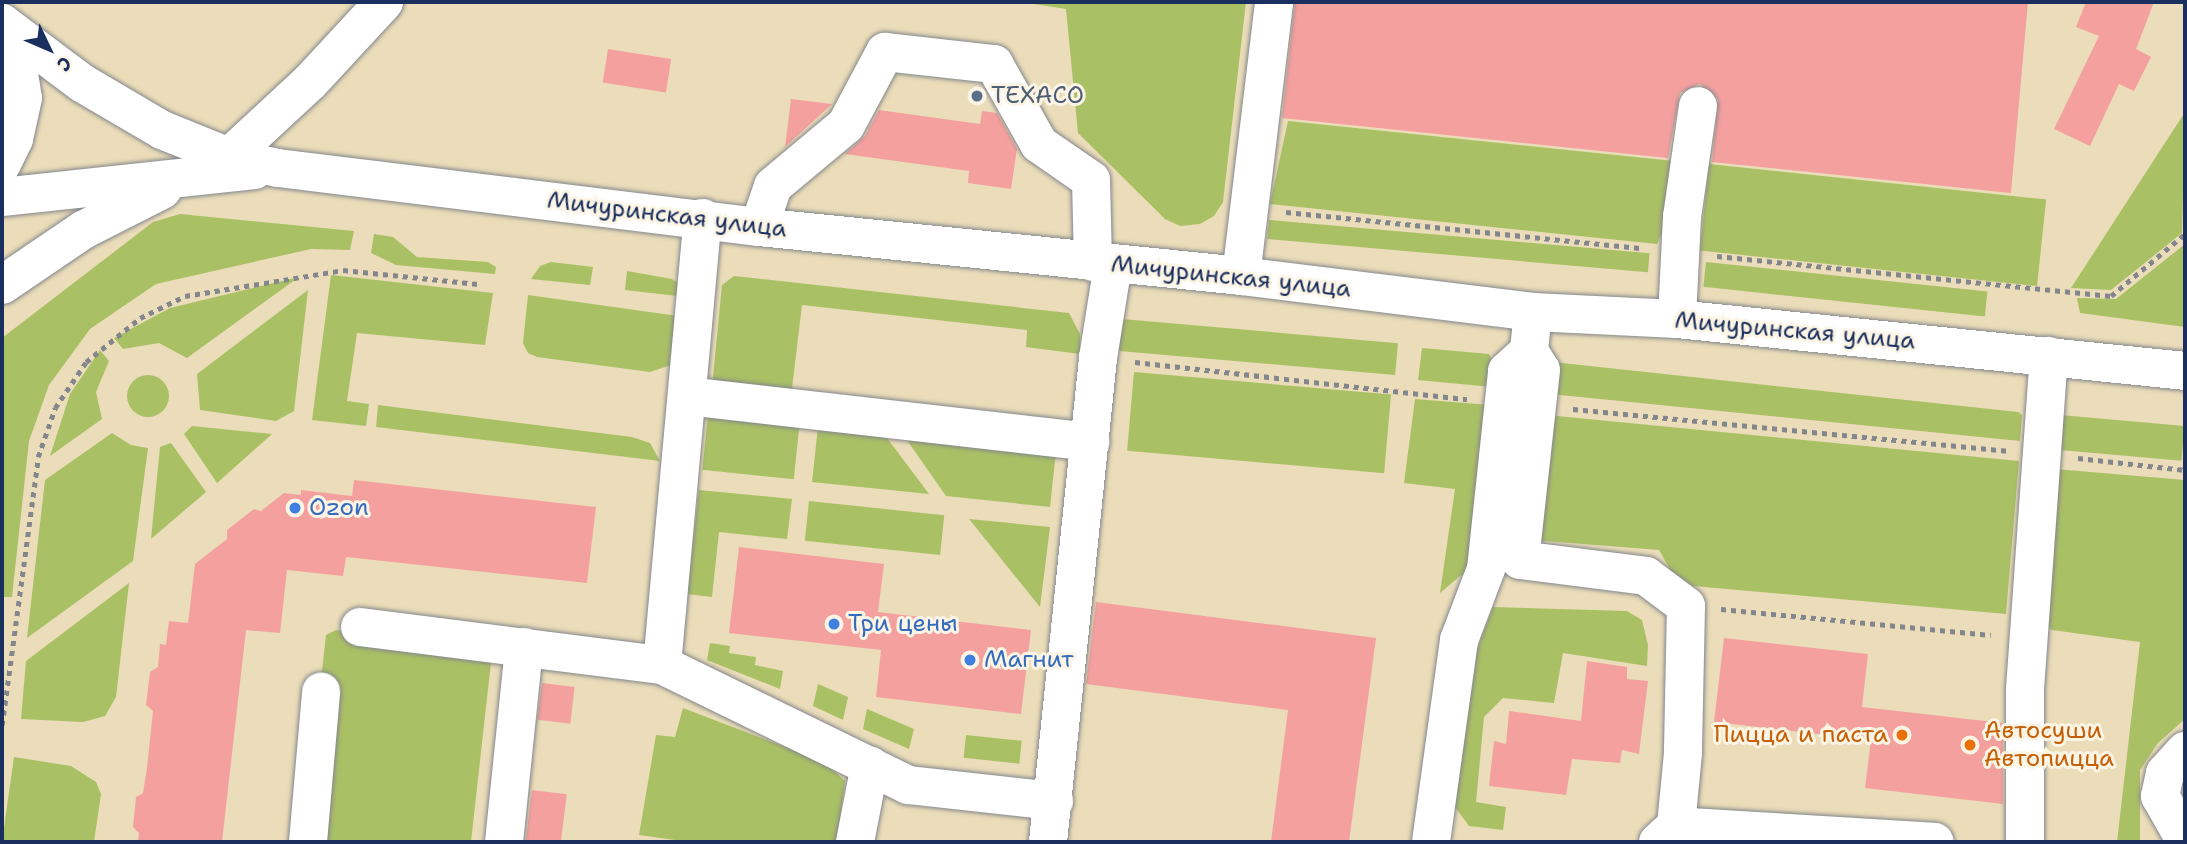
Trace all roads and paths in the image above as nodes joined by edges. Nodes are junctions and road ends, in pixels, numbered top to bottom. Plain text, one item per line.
1 (384, 2) edge
2 (1274, 2) edge
3 (2, 23) edge
4 (1698, 106) dead end
5 (229, 157) junction
6 (2, 164) edge
7 (278, 168) junction
8 (183, 179) junction
9 (2, 197) edge
10 (703, 218) junction
11 (1245, 221) junction
12 (759, 227) junction
13 (2185, 234) edge
14 (1680, 253) junction
15 (1103, 263) junction
16 (1241, 276) junction
17 (478, 284) dead end
18 (2, 285) edge
19 (1533, 312) junction
20 (1677, 319) junction
21 (2049, 356) junction
22 (1098, 358) junction
23 (2185, 371) edge
24 (687, 396) junction
25 (1520, 404) junction
26 (1090, 442) junction
27 (2042, 454) junction
28 (2185, 470) edge
29 (1686, 606) junction
30 (360, 626) dead end
31 (2029, 638) junction
32 (524, 647) junction
33 (662, 664) junction
34 (321, 692) dead end
35 (2, 725) edge
36 (2185, 751) edge
37 (870, 765) junction
38 (1054, 801) junction
39 (1667, 834) edge
40 (2185, 840) edge
41 (308, 842) edge
42 (504, 842) edge
43 (855, 842) edge
44 (1048, 842) edge
45 (1431, 842) edge
46 (1935, 842) edge
47 (2025, 842) edge

1 - 5 main road
2 - 11 main road
3 - 5 main road, Мичуринская улица
3 - 6 main road
4 - 14 main road
5 - 7 main road, Мичуринская улица
7 - 8 main road, Мичуринская улица
7 - 10 main road, Мичуринская улица
8 - 9 main road, Мичуринская улица
8 - 18 main road
10 - 12 main road, Мичуринская улица
10 - 24 main road
11 - 14 path
11 - 16 main road
12 - 15 main road, Мичуринская улица
12 - 15 main road
13 - 14 path
14 - 20 main road
15 - 16 main road, Мичуринская улица
15 - 22 main road
16 - 19 main road, Мичуринская улица
17 - 35 path
19 - 20 main road, Мичуринская улица
19 - 25 main road
20 - 21 main road, Мичуринская улица
21 - 23 main road, Мичуринская улица
21 - 27 main road
22 - 25 path
22 - 26 main road
24 - 26 main road
24 - 33 main road
25 - 27 path
25 - 29 main road
25 - 45 main road
26 - 38 main road
27 - 28 path
27 - 31 main road
29 - 31 path
29 - 39 main road
30 - 32 main road
31 - 47 main road
32 - 33 main road
32 - 42 main road
33 - 37 main road
34 - 41 main road
36 - 40 main road
37 - 38 main road
37 - 43 main road
38 - 44 main road
39 - 46 main road

